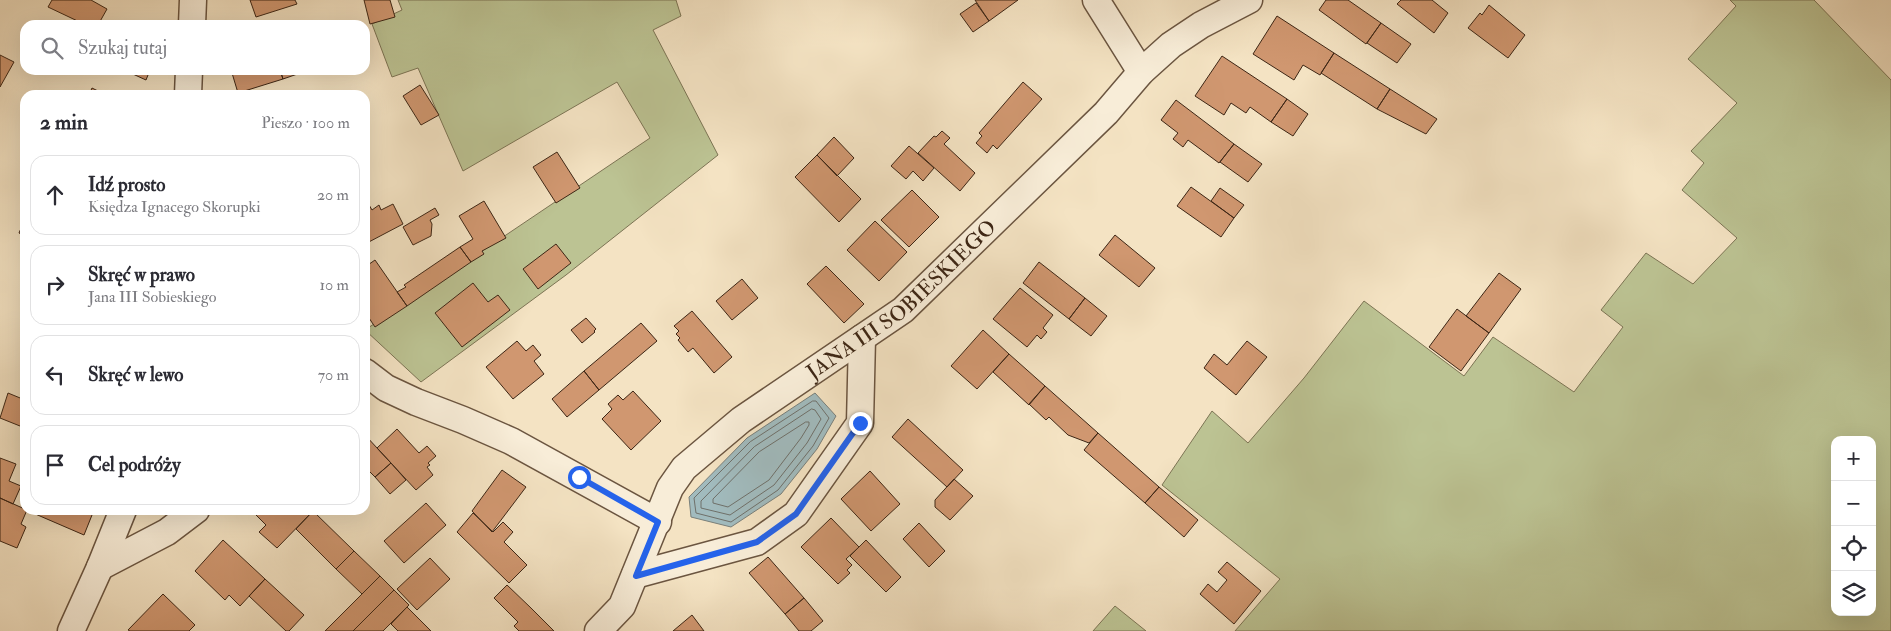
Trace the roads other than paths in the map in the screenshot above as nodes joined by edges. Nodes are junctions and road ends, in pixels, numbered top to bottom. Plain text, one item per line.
1 (193, 0) edge
2 (1096, 0) edge
3 (1249, 0) edge
4 (192, 20) edge
5 (1141, 72) junction
6 (189, 75) edge
7 (188, 90) edge
8 (862, 338) junction
9 (370, 376) edge
10 (121, 515) edge
11 (189, 515) edge
12 (658, 522) junction
13 (100, 567) junction
14 (636, 576) junction
15 (71, 631) edge
16 (598, 631) edge

1 - 4 street
2 - 5 street
3 - 5 street, JANA III SOBIESKIEGO
5 - 8 street, JANA III SOBIESKIEGO
6 - 7 street
8 - 12 street, JANA III SOBIESKIEGO
8 - 14 street
9 - 12 street
10 - 13 street
11 - 13 street
12 - 14 street, JANA III SOBIESKIEGO
13 - 15 street
14 - 16 street, JANA III SOBIESKIEGO

